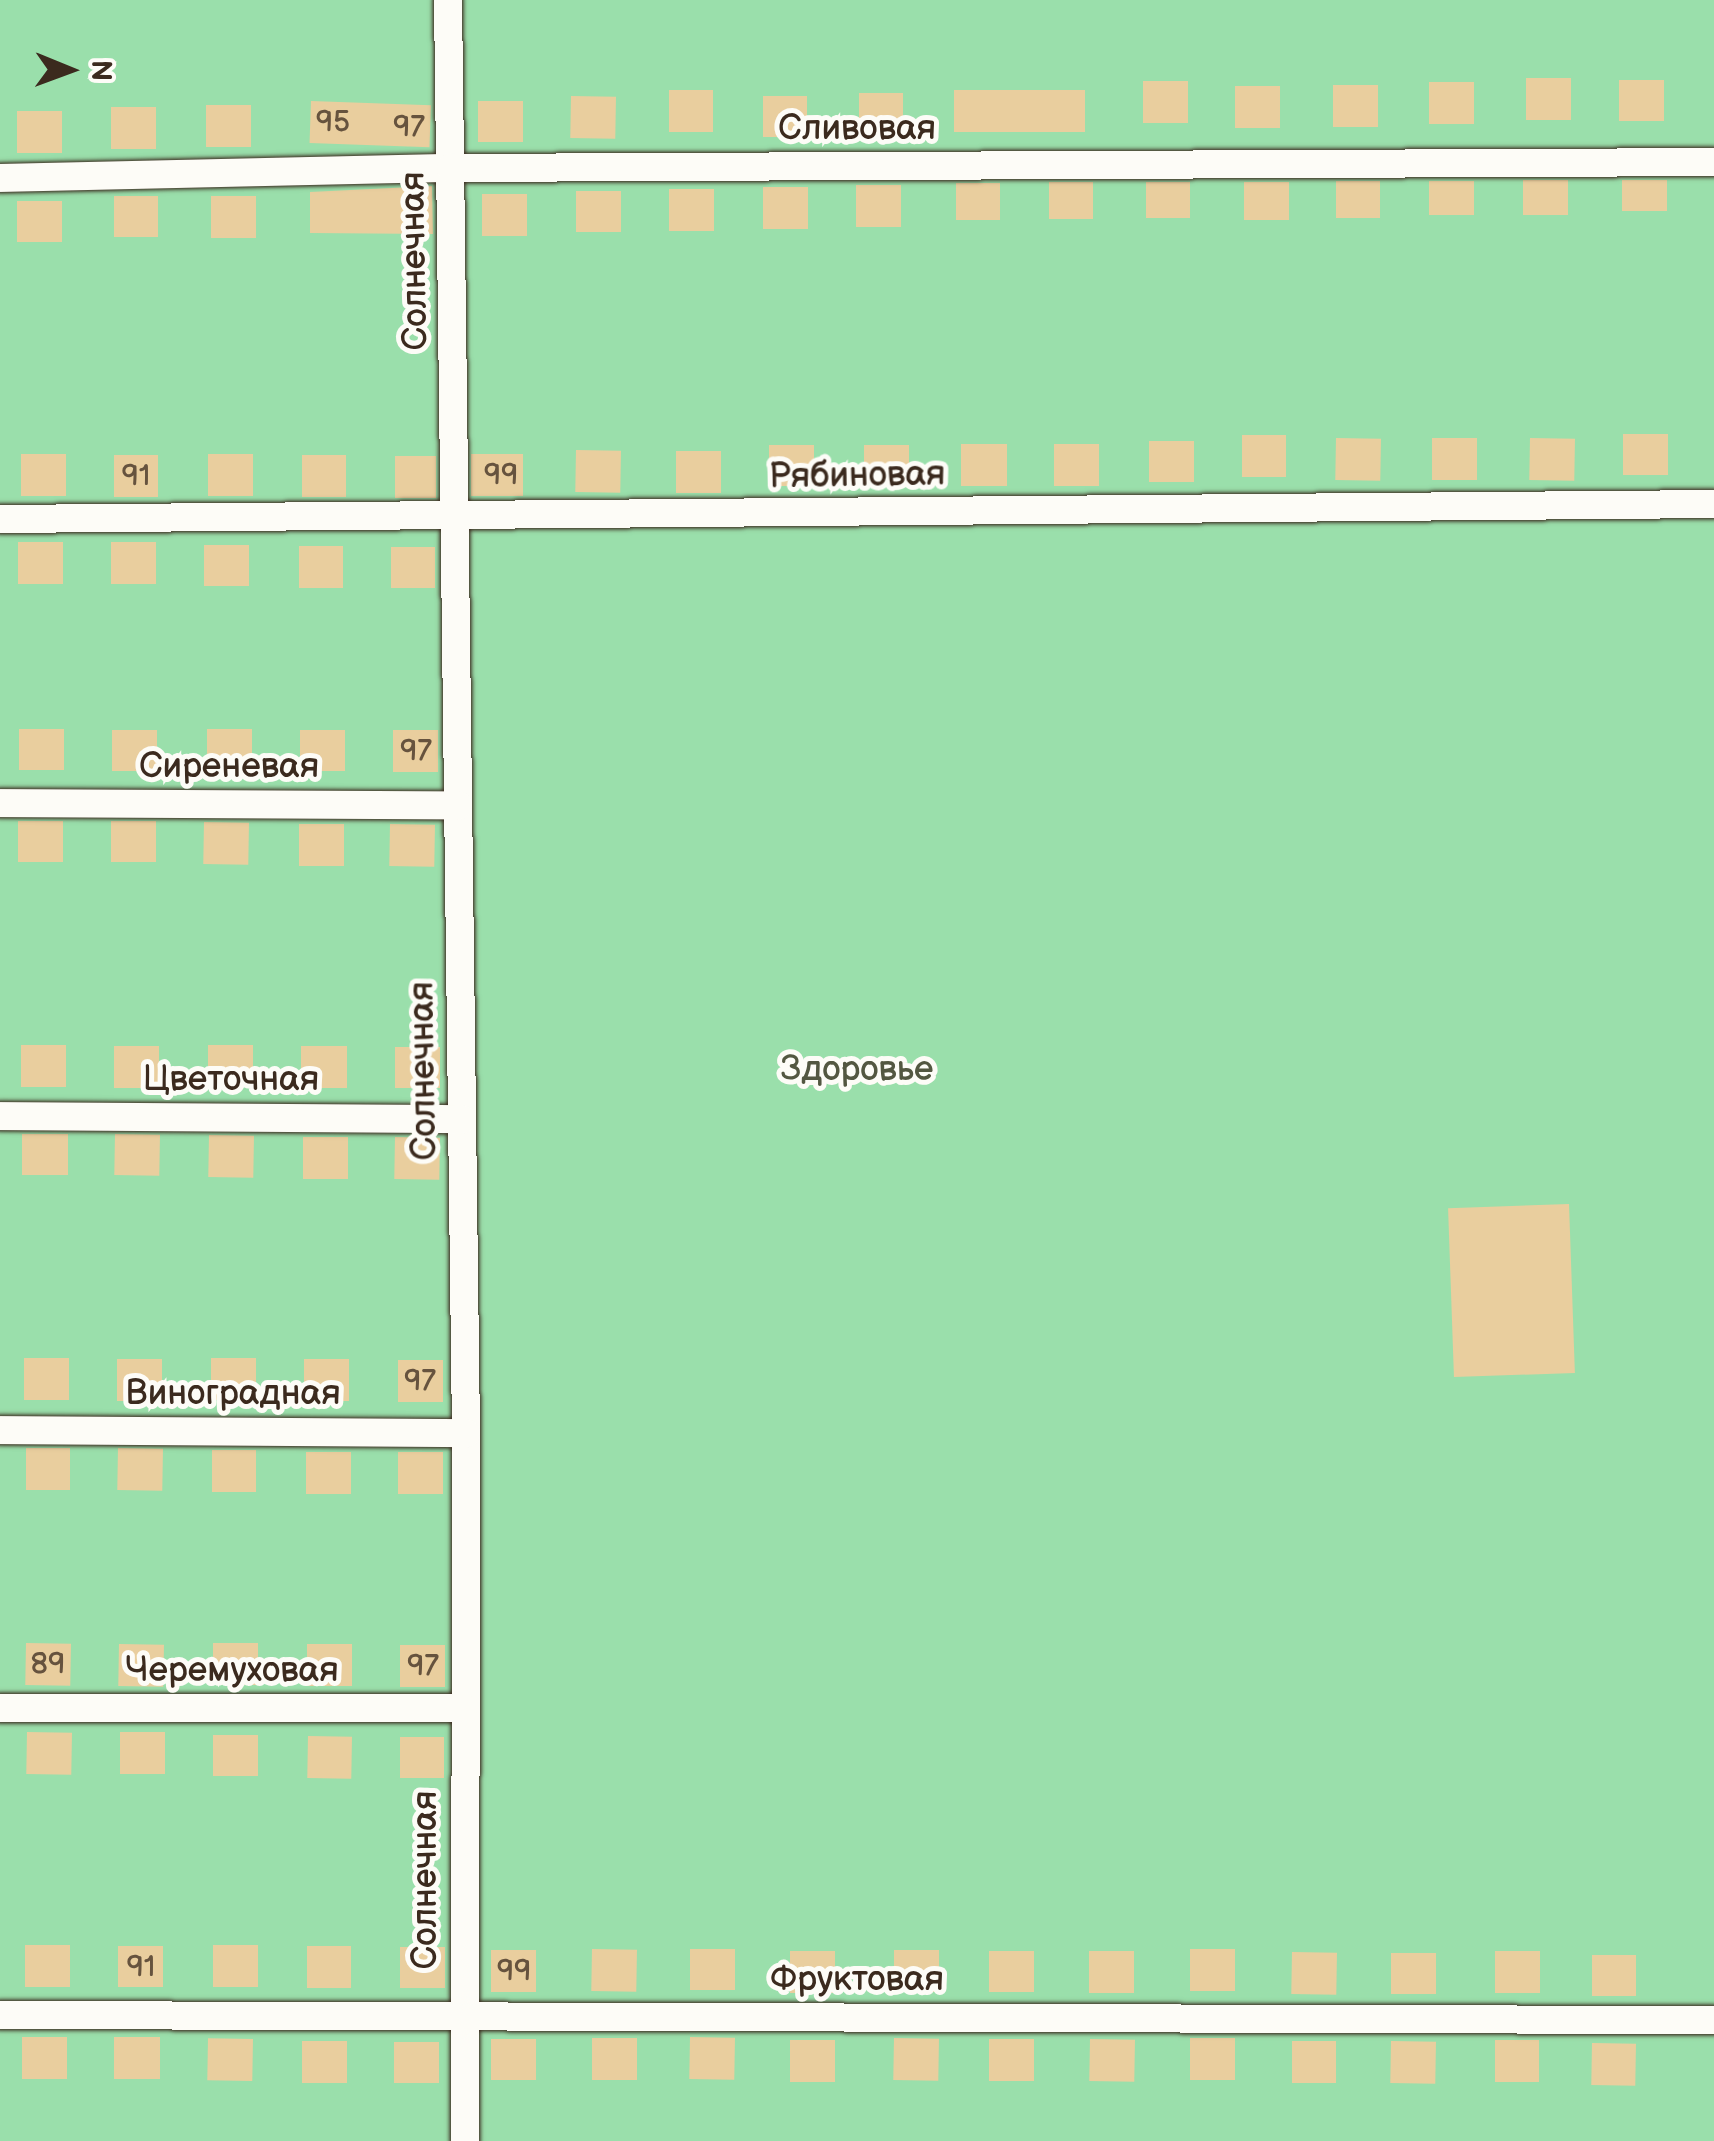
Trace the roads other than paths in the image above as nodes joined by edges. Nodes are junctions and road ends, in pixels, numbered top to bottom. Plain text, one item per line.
1 (448, 0) edge
2 (1714, 162) edge
3 (451, 168) junction
4 (0, 178) edge
5 (1714, 504) edge
6 (458, 518) junction
7 (0, 519) edge
8 (0, 803) edge
9 (458, 805) junction
10 (0, 1116) edge
11 (462, 1119) junction
12 (0, 1430) edge
13 (466, 1433) junction
14 (0, 1708) edge
15 (463, 1708) junction
16 (0, 2014) edge
17 (464, 2016) junction
18 (1714, 2020) edge
19 (465, 2141) edge

1 - 3 street, Солнечная
2 - 3 street, Сливовая
3 - 4 street, Сливовая
3 - 6 street, Солнечная
5 - 6 street, Рябиновая
6 - 7 street, Рябиновая
6 - 9 street, Солнечная
8 - 9 street, Сиреневая
9 - 11 street, Солнечная
10 - 11 street, Цветочная
11 - 13 street, Солнечная
12 - 13 street, Виноградная
13 - 15 street, Солнечная
14 - 15 street, Черемуховая
15 - 17 street, Солнечная
16 - 17 street, Фруктовая
17 - 18 street, Фруктовая
17 - 19 street, Солнечная

